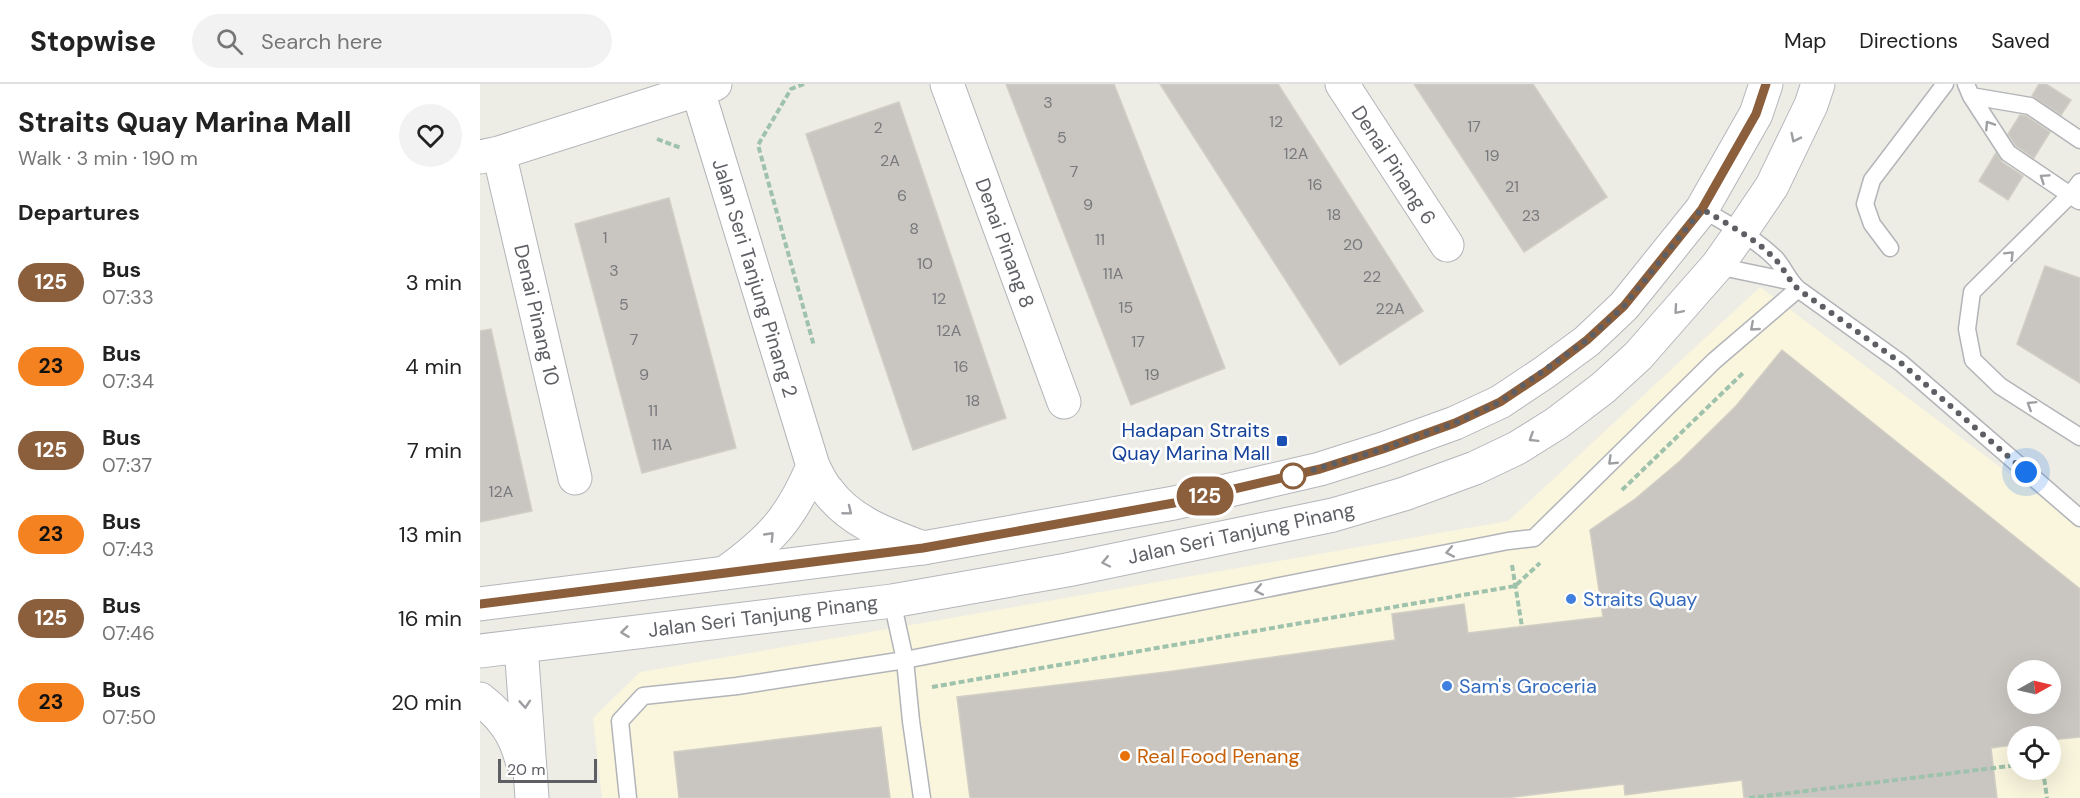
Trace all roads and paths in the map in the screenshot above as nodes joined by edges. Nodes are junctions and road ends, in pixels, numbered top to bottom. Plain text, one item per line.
1 (804, 84) edge
2 (947, 84) edge
3 (1342, 84) edge
4 (1766, 84) edge
5 (1818, 84) edge
6 (1945, 84) edge
7 (706, 87) edge
8 (1968, 90) edge
9 (2080, 140) edge
10 (647, 142) dead end
11 (685, 150) dead end
12 (490, 155) edge
13 (2077, 193) edge
14 (1702, 209) junction
15 (1741, 232) junction
16 (1447, 245) dead end
17 (1890, 248) dead end
18 (1717, 266) junction
19 (1794, 285) junction
20 (815, 350) dead end
21 (1064, 402) dead end
22 (2080, 437) edge
23 (813, 466) junction
24 (575, 478) dead end
25 (2080, 518) edge
26 (1508, 541) junction
27 (923, 548) junction
28 (725, 573) junction
29 (892, 601) junction
30 (480, 604) edge
31 (1522, 627) dead end
32 (521, 646) junction
33 (480, 651) edge
34 (905, 660) junction
35 (480, 699) edge
36 (2007, 766) edge
37 (2044, 780) edge
38 (532, 798) edge
39 (628, 798) edge
40 (922, 798) edge
41 (1749, 798) edge
42 (2047, 798) edge

1 - 20 path
2 - 21 main road, Denai Pinang 8
3 - 16 main road, Denai Pinang 6
4 - 14 main road
5 -> 15 main road, Jalan Seri Tanjung Pinang
6 - 17 lane
7 - 12 main road
7 - 23 main road, Jalan Seri Tanjung Pinang 2
8 - 9 lane
13 -> 8 lane
10 - 11 path
12 - 24 main road, Denai Pinang 10
22 -> 13 lane
14 - 15 lane
14 - 27 main road
15 - 18 main road, Jalan Seri Tanjung Pinang
15 - 19 lane
18 - 19 lane
18 -> 29 main road, Jalan Seri Tanjung Pinang
19 - 25 lane
19 -> 26 lane
23 -> 27 main road, Jalan Seri Tanjung Pinang 2
28 -> 23 main road
26 - 31 path
26 -> 34 lane
27 - 28 main road
28 - 30 main road
29 -> 32 main road, Jalan Seri Tanjung Pinang
29 - 34 lane
32 - 33 main road, Jalan Seri Tanjung Pinang
32 -> 38 main road
34 - 39 lane
34 - 40 lane
35 - 38 main road
36 - 41 path
37 - 42 path

